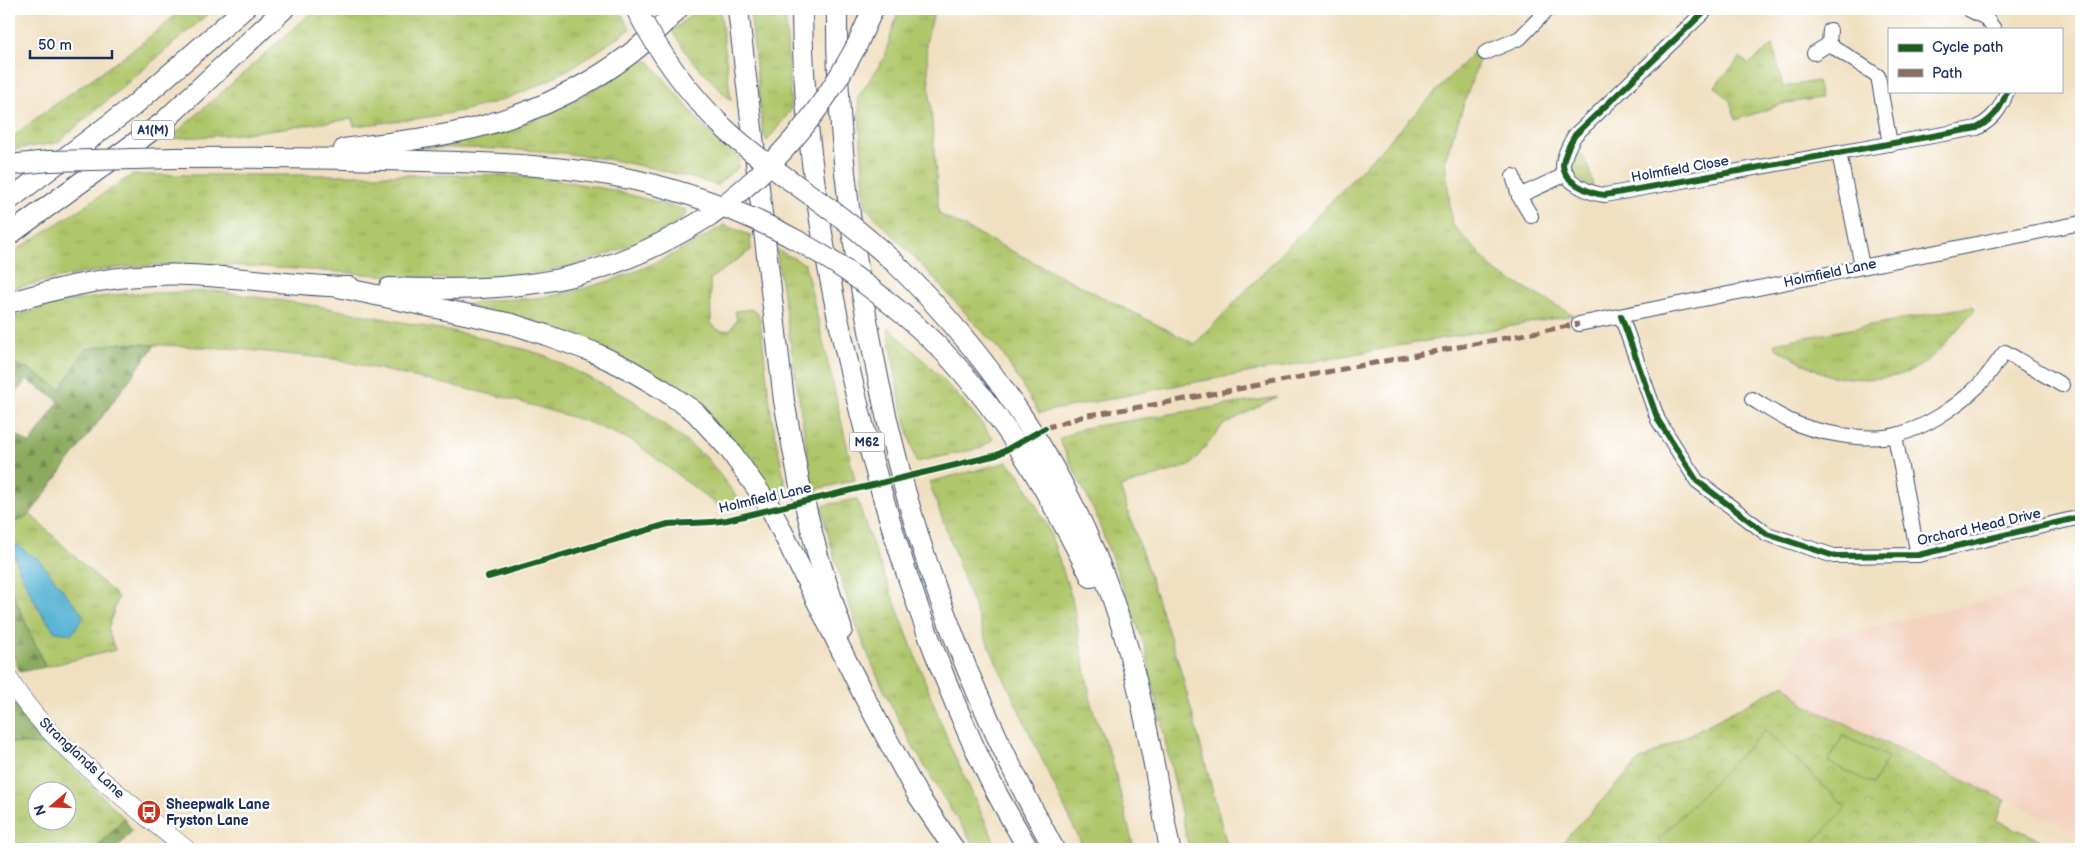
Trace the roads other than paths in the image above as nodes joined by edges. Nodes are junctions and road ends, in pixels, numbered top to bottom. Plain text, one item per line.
1 (244, 9) edge
2 (284, 9) edge
3 (636, 9) edge
4 (678, 9) edge
5 (738, 9) edge
6 (802, 9) edge
7 (837, 9) edge
8 (873, 9) edge
9 (1548, 9) edge
10 (1707, 9) edge
11 (1968, 9) edge
12 (1993, 28) edge
13 (1814, 53) dead end
14 (1485, 54) dead end
15 (2007, 92) edge
16 (1890, 144) junction
17 (1839, 153) junction
18 (288, 156) junction
19 (9, 165) edge
20 (1567, 174) junction
21 (1513, 176) dead end
22 (1519, 196) junction
23 (9, 200) edge
24 (1531, 216) dead end
25 (2081, 224) edge
26 (9, 235) edge
27 (1862, 266) junction
28 (338, 287) junction
29 (9, 303) edge
30 (1621, 316) junction
31 (1579, 324) dead end
32 (1000, 385) junction
33 (2062, 385) dead end
34 (1752, 399) dead end
35 (1895, 436) junction
36 (2081, 517) edge
37 (1918, 555) junction
38 (1091, 578) junction
39 (9, 679) edge
40 (864, 698) junction
41 (186, 849) edge
42 (954, 849) edge
43 (1028, 849) edge
44 (1054, 849) edge
45 (1166, 849) edge
46 (1170, 849) edge

1 - 23 highway, A1(M)
2 - 26 highway, A1(M)
3 - 32 highway, bridge
4 - 18 highway
5 - 40 highway
6 - 43 highway, M62
7 - 44 highway, M62
8 - 28 highway, bridge
9 - 14 street
10 - 20 street
11 - 12 street
13 - 16 street
15 - 16 street, Holmfield Close
16 - 17 street, Holmfield Close
17 - 20 street, Holmfield Close
17 - 27 street
18 - 19 highway, bridge
18 - 38 highway, bridge
20 - 22 street
21 - 22 street
22 - 24 street
25 - 27 street, Holmfield Lane
27 - 30 street, Holmfield Lane
28 - 29 highway
28 - 40 highway
30 - 31 street, Holmfield Lane
30 - 37 street, Orchard Head Drive
32 - 38 highway
32 - 46 highway
33 - 35 street
34 - 35 street
35 - 37 street
36 - 37 street, Orchard Head Drive
38 - 45 highway
39 - 41 main road, Stranglands Lane
40 - 42 highway

